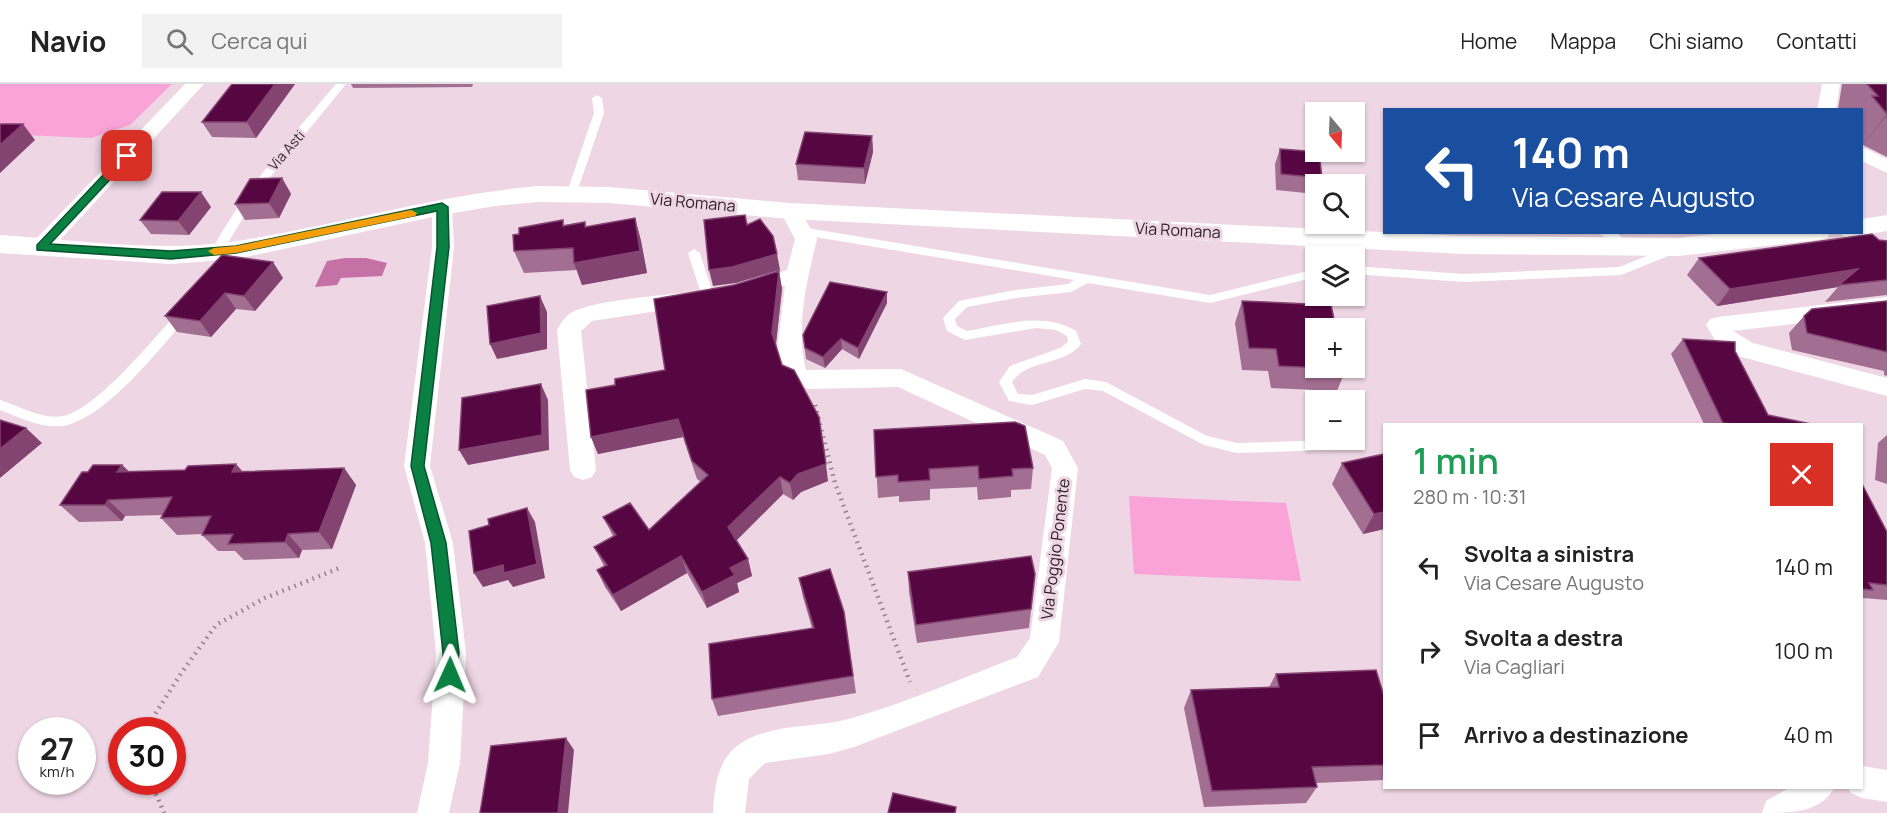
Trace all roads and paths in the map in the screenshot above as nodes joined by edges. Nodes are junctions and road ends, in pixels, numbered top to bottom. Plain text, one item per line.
1 (195, 84) edge
2 (341, 84) edge
3 (1832, 84) edge
4 (597, 98) dead end
5 (1826, 108) edge
6 (1863, 154) edge
7 (1887, 167) edge
8 (571, 195) junction
9 (442, 207) junction
10 (795, 221) junction
11 (1887, 223) edge
12 (1863, 227) edge
13 (1606, 234) edge
14 (1799, 234) edge
15 (1852, 234) edge
16 (0, 244) edge
17 (41, 247) junction
18 (1626, 247) junction
19 (1679, 247) junction
20 (1887, 250) edge
21 (694, 253) dead end
22 (225, 256) junction
23 (1365, 271) edge
24 (797, 275) junction
25 (1305, 276) edge
26 (1085, 279) junction
27 (757, 287) edge
28 (718, 296) joint
29 (193, 301) edge
30 (1887, 305) edge
31 (809, 380) junction
32 (1887, 387) edge
33 (0, 405) edge
34 (1305, 447) edge
35 (584, 470) dead end
36 (342, 567) dead end
37 (919, 708) junction
38 (153, 717) edge
39 (1863, 782) edge
40 (1887, 786) edge
41 (1816, 789) edge
42 (156, 795) edge
43 (164, 813) edge
44 (433, 813) edge
45 (729, 813) edge
46 (1778, 813) edge

1 - 17 street
2 - 22 lane, Via Asti
3 - 5 street
4 - 8 lane
6 - 7 street
8 - 9 street, Via Romana
8 - 10 street, Via Romana
9 - 22 street, Via Romana
9 - 44 street
10 - 18 street, Via Romana
10 - 24 street
10 - 26 lane
11 - 12 street
13 - 18 lane
14 - 19 street, Via Romana
15 - 20 street
16 - 17 street, Via Romana
17 - 22 street, Via Romana
18 - 19 street, Via Romana
19 - 23 lane
21 - 28 lane
24 - 27 street
24 - 31 street
25 - 26 lane
26 - 34 lane
28 - 35 street
29 - 33 lane
30 - 32 street
31 - 37 path
31 - 37 street, Via Poggio Ponente
36 - 38 path
37 - 45 street, Via Poggio Ponente
39 - 40 street
41 - 46 street
42 - 43 path

